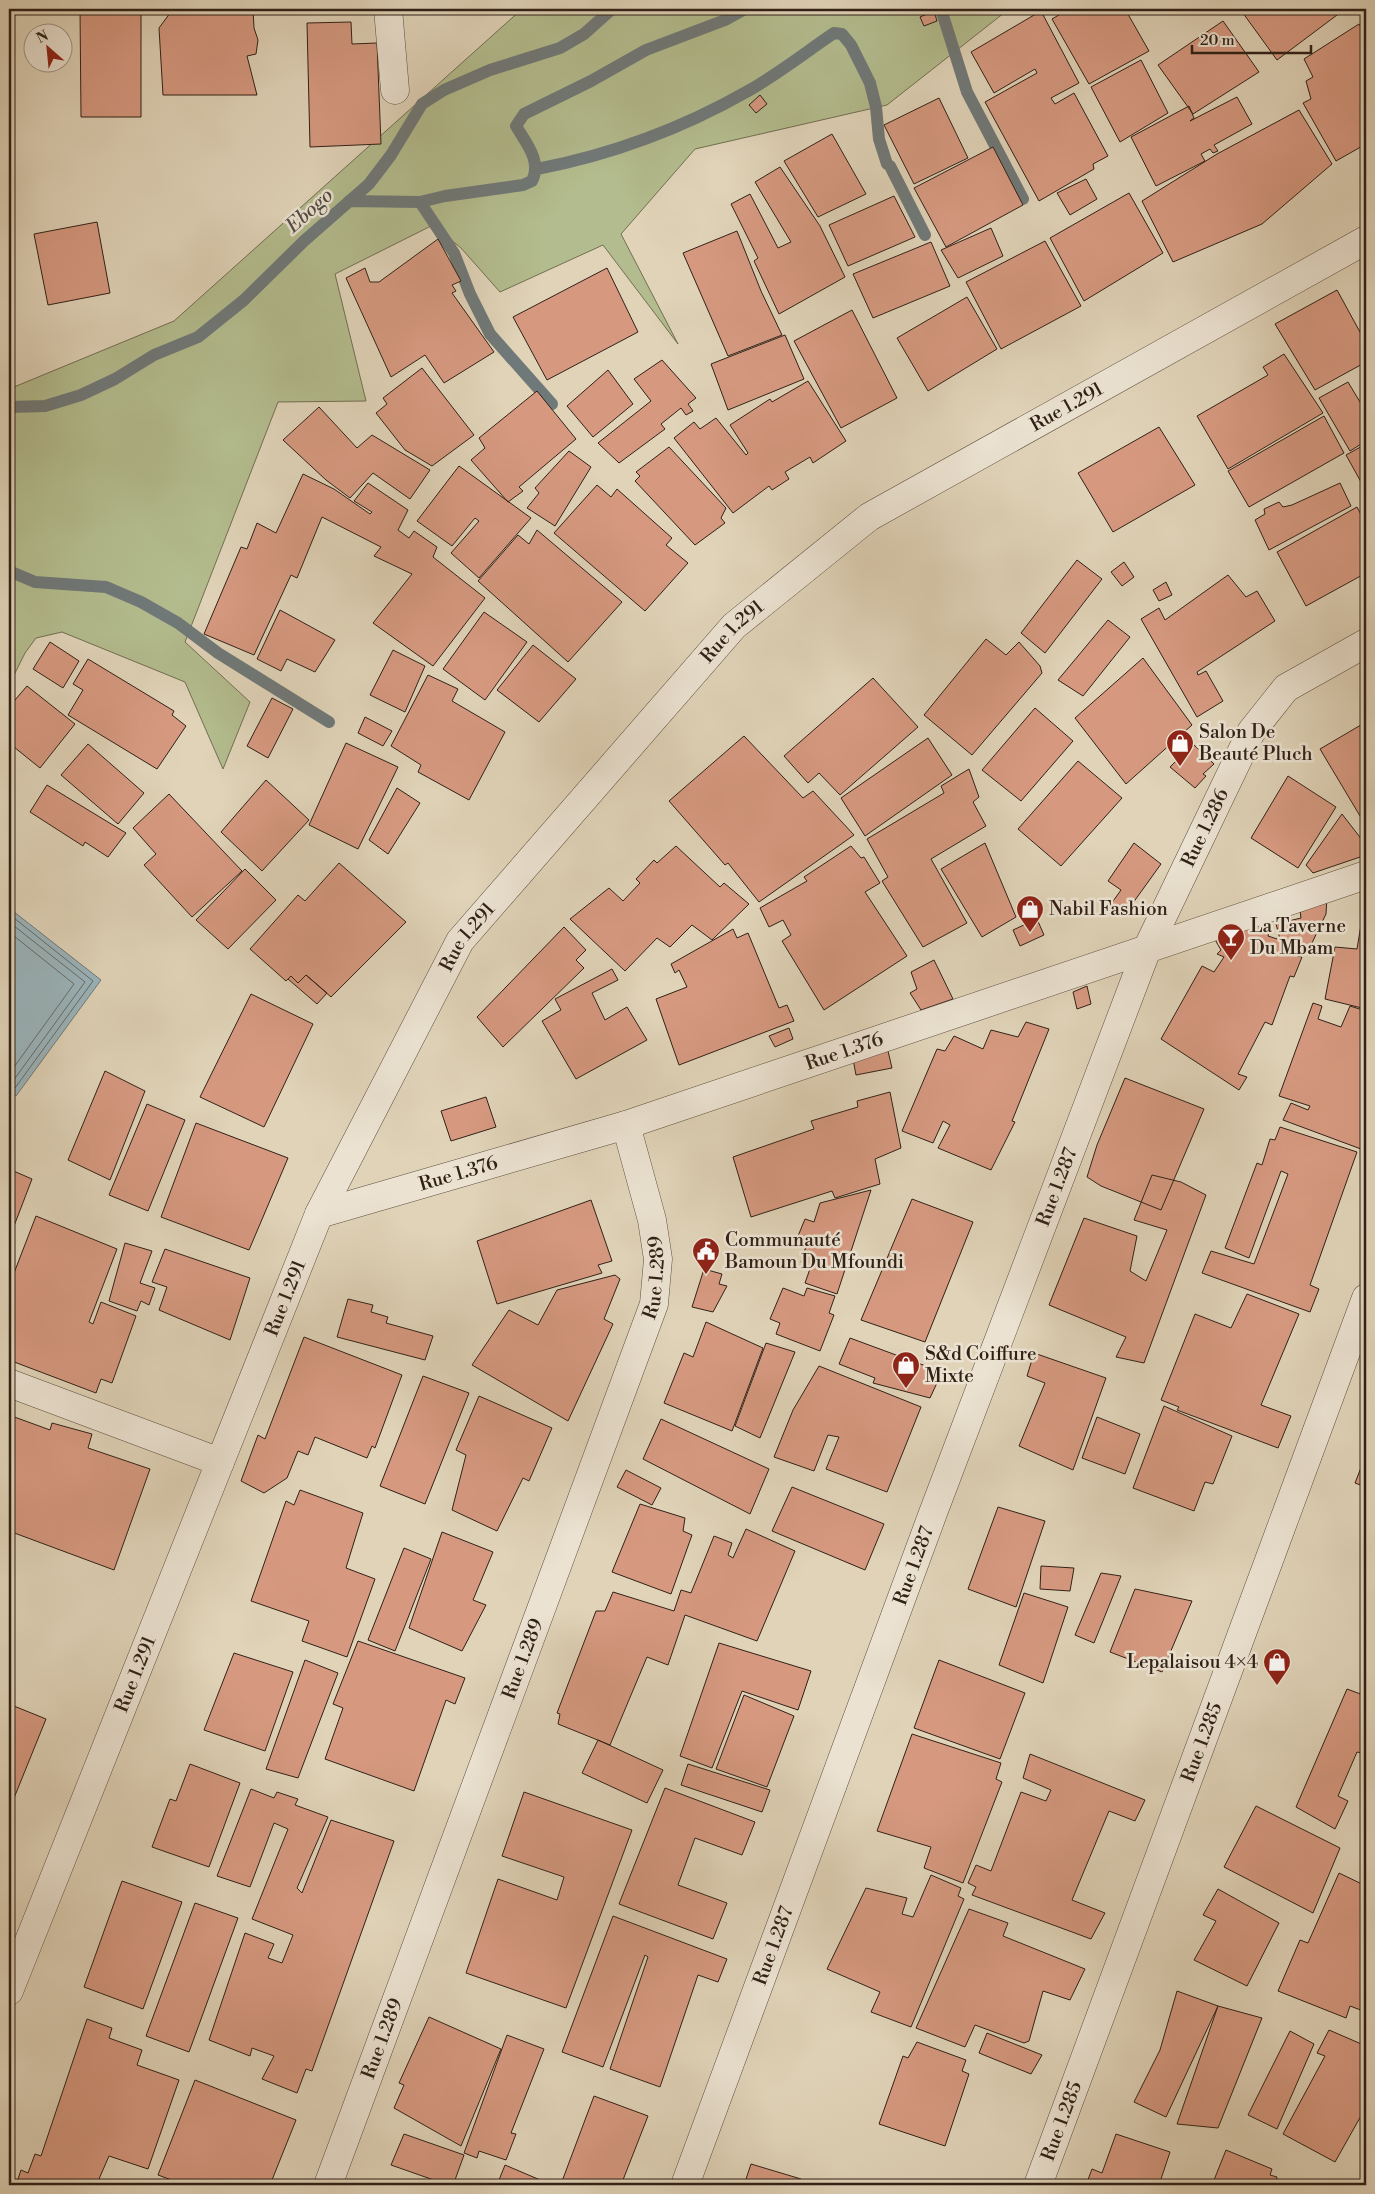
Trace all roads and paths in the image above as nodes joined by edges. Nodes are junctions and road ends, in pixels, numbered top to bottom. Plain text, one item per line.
1 (388, 9) edge
2 (395, 90) dead end
3 (1366, 240) edge
4 (1366, 643) edge
5 (1366, 875) edge
6 (1147, 949) junction
7 (626, 1125) junction
8 (319, 1214) junction
9 (1366, 1298) edge
10 (9, 1383) edge
11 (220, 1462) junction
12 (9, 1991) edge
13 (328, 2185) edge
14 (685, 2185) edge
15 (1038, 2185) edge

1 - 2 street
3 - 8 street, Rue 1.291
4 - 6 street, Rue 1.286
5 - 6 street, Rue 1.376
6 - 7 street, Rue 1.376
6 - 14 street, Rue 1.287
7 - 8 street, Rue 1.376
7 - 13 street, Rue 1.289
8 - 11 street, Rue 1.291
9 - 15 street, Rue 1.285
10 - 11 street
11 - 12 street, Rue 1.291

